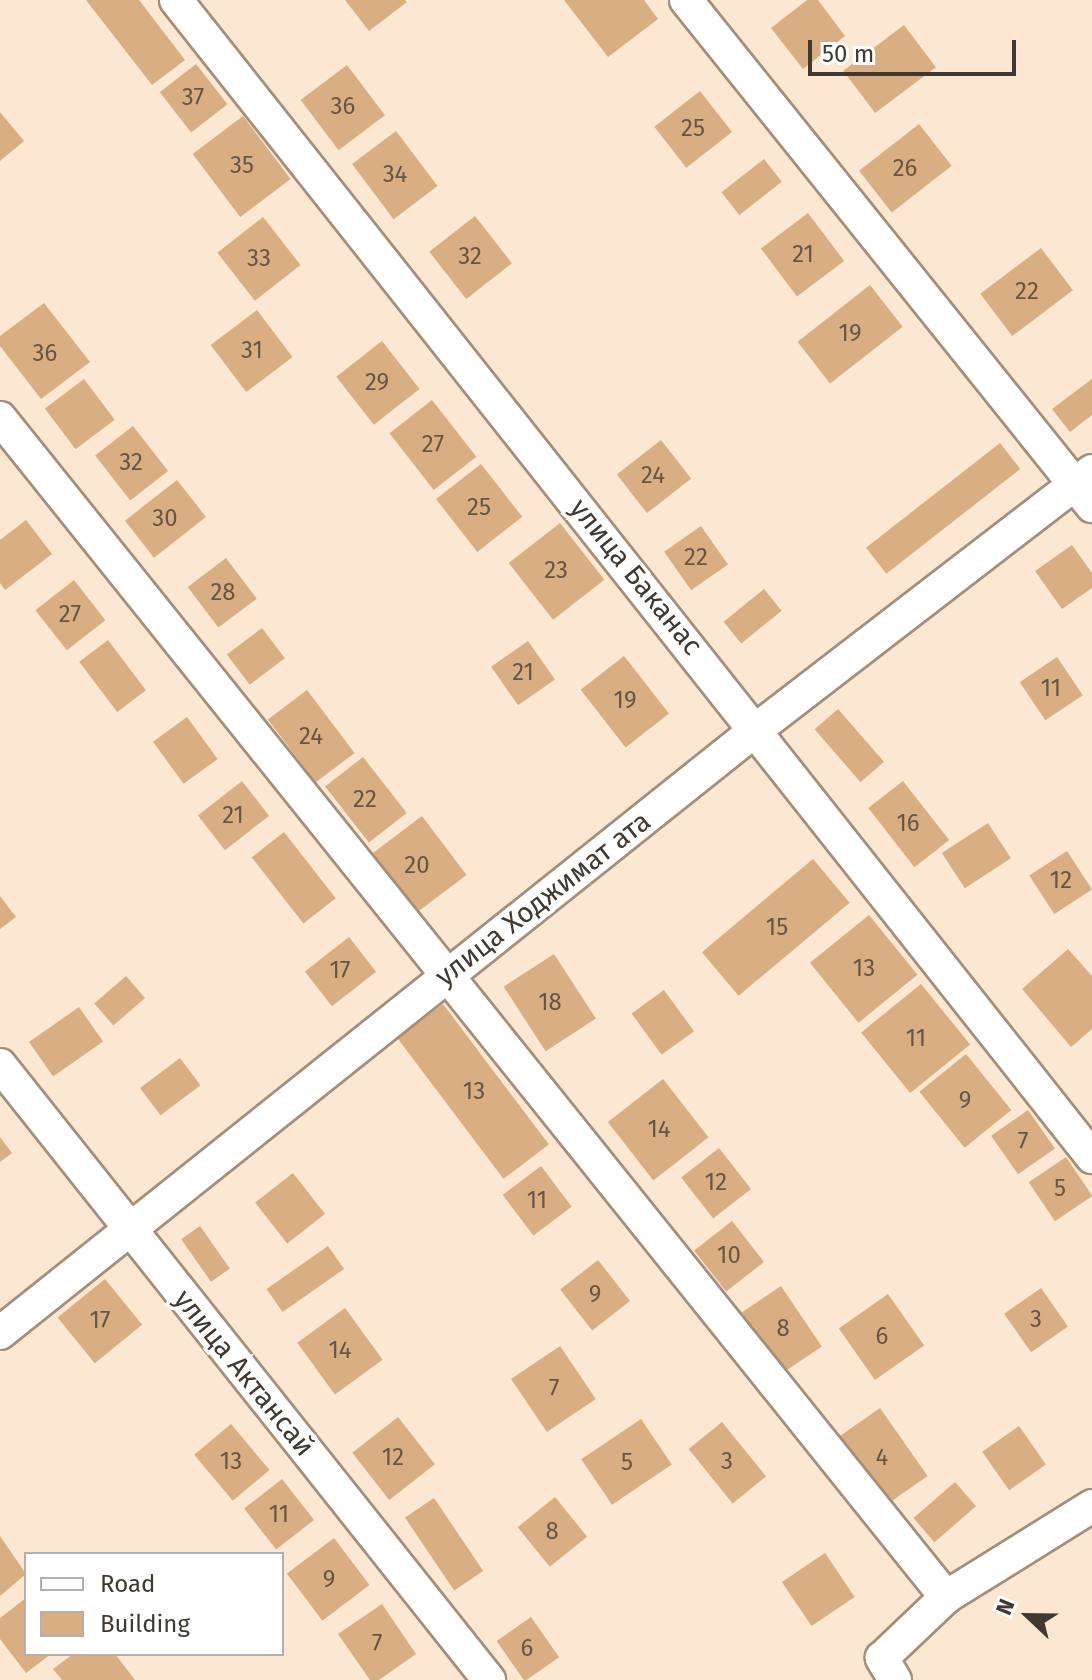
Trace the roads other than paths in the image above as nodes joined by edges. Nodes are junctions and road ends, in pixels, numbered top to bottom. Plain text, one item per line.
1 (176, 0) edge
2 (686, 0) edge
3 (0, 418) edge
4 (1086, 487) edge
5 (757, 729) junction
6 (447, 975) junction
7 (0, 1065) edge
8 (1092, 1157) edge
9 (129, 1229) junction
10 (0, 1333) edge
11 (1092, 1506) edge
12 (946, 1597) junction
13 (489, 1680) edge
14 (895, 1680) edge

1 - 5 street, улица Баканас
2 - 4 street
3 - 6 street
4 - 5 street, улица Ходжимат ата
5 - 6 street, улица Ходжимат ата
5 - 8 street, улица Баканас
6 - 9 street, улица Ходжимат ата
6 - 12 street
7 - 9 street, улица Актансай
9 - 10 street, улица Ходжимат ата
9 - 13 street, улица Актансай
11 - 12 street
12 - 14 street

